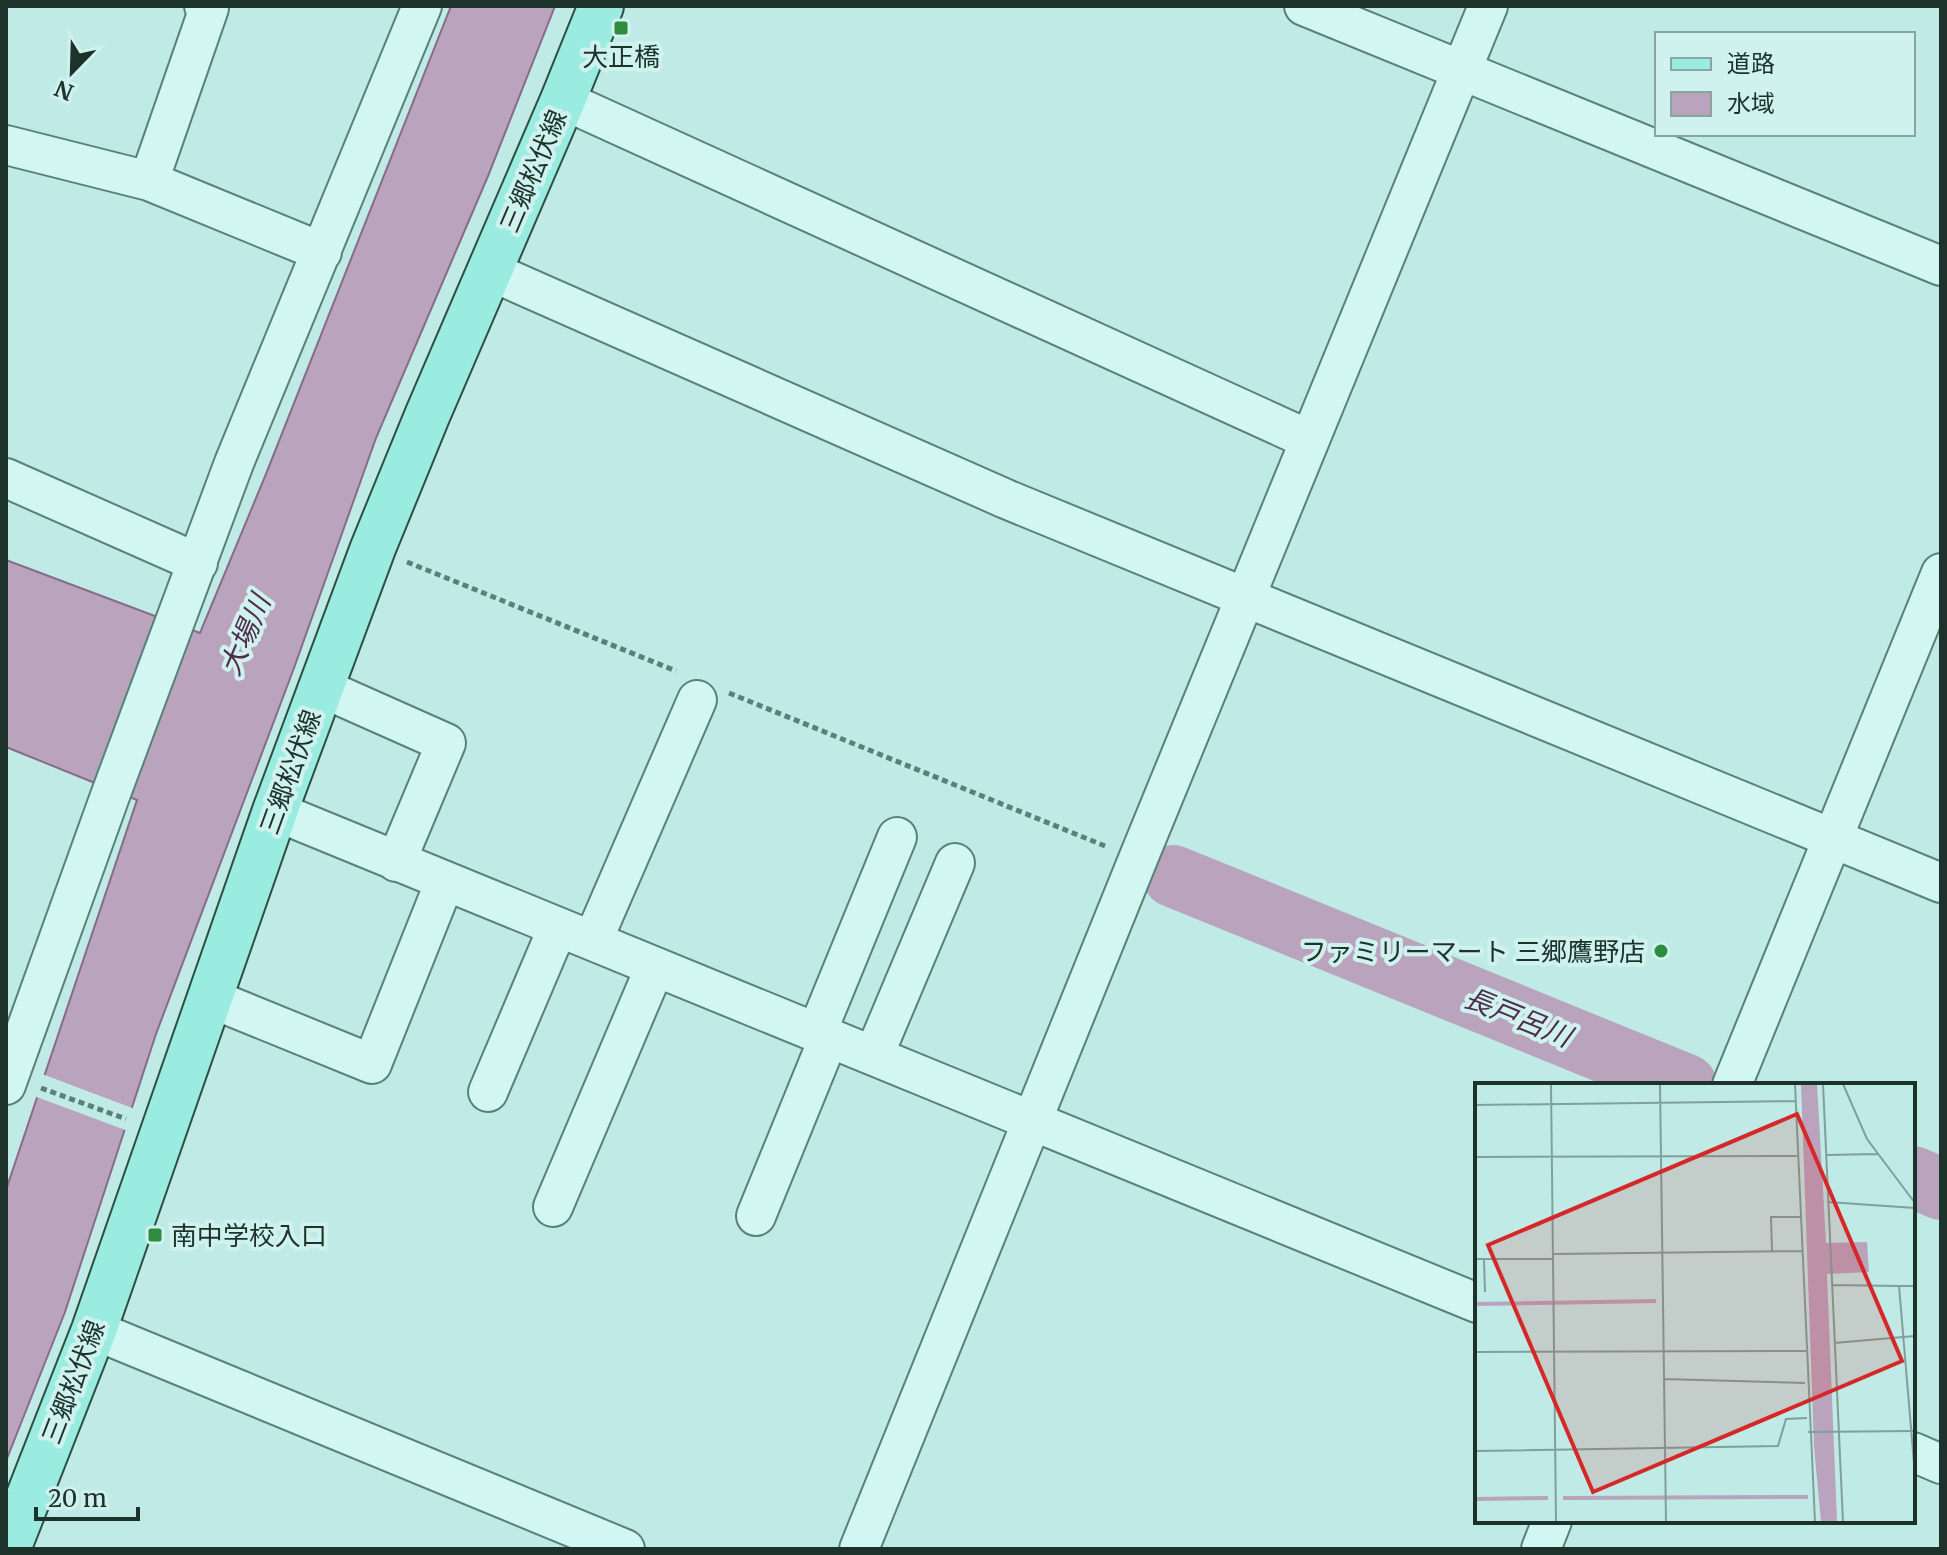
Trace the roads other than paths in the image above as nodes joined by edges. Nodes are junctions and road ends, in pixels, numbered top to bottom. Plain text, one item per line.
1 (204, 6) edge
2 (422, 6) edge
3 (601, 6) edge
4 (1488, 6) edge
5 (1307, 7) edge
6 (1462, 71) junction
7 (563, 100) junction
8 (6, 145) edge
9 (149, 181) junction
10 (322, 252) junction
11 (1941, 266) edge
12 (490, 271) junction
13 (1310, 440) junction
14 (6, 478) edge
15 (198, 563) junction
16 (1941, 573) edge
17 (1245, 598) junction
18 (320, 687) junction
19 (703, 689) road end
20 (275, 811) junction
21 (897, 837) dead end
22 (1833, 838) junction
23 (396, 862) junction
24 (955, 863) dead end
25 (445, 881) junction
26 (1941, 883) edge
27 (558, 927) junction
28 (593, 940) junction
29 (655, 967) junction
30 (210, 998) junction
31 (18, 1010) edge
32 (823, 1035) junction
33 (874, 1055) junction
34 (1733, 1083) edge
35 (21, 1086) edge
36 (488, 1092) dead end
37 (1032, 1120) junction
38 (553, 1207) dead end
39 (756, 1216) dead end
40 (1475, 1302) edge
41 (94, 1330) junction
42 (1915, 1453) edge
43 (1941, 1464) edge
44 (1551, 1523) edge
45 (8, 1549) edge
46 (625, 1549) edge
47 (859, 1549) edge
48 (1541, 1549) edge

1 - 9 street
2 - 10 street
3 - 7 main road, 三郷松伏線
4 - 6 street
5 - 6 street
6 - 11 street
6 - 13 street
7 - 12 main road, 三郷松伏線
7 - 13 street
8 - 9 street
9 - 10 street
10 - 15 street
12 - 17 street
12 - 18 main road, 三郷松伏線
13 - 17 street
14 - 15 street
15 - 31 street
16 - 22 street
17 - 22 street
17 - 37 street
18 - 20 main road, 三郷松伏線
18 - 23 street
19 - 28 street
20 - 23 street
20 - 30 main road, 三郷松伏線
21 - 32 street
22 - 26 street
22 - 34 street
23 - 25 street
24 - 33 street
25 - 27 street
25 - 30 street
27 - 28 street
27 - 36 street
28 - 29 street
29 - 32 street
29 - 38 street
30 - 41 main road, 三郷松伏線
31 - 35 street
32 - 33 street
32 - 39 street
33 - 37 street
37 - 40 street
37 - 47 street
41 - 45 main road, 三郷松伏線
41 - 46 street
42 - 43 street
44 - 48 street

